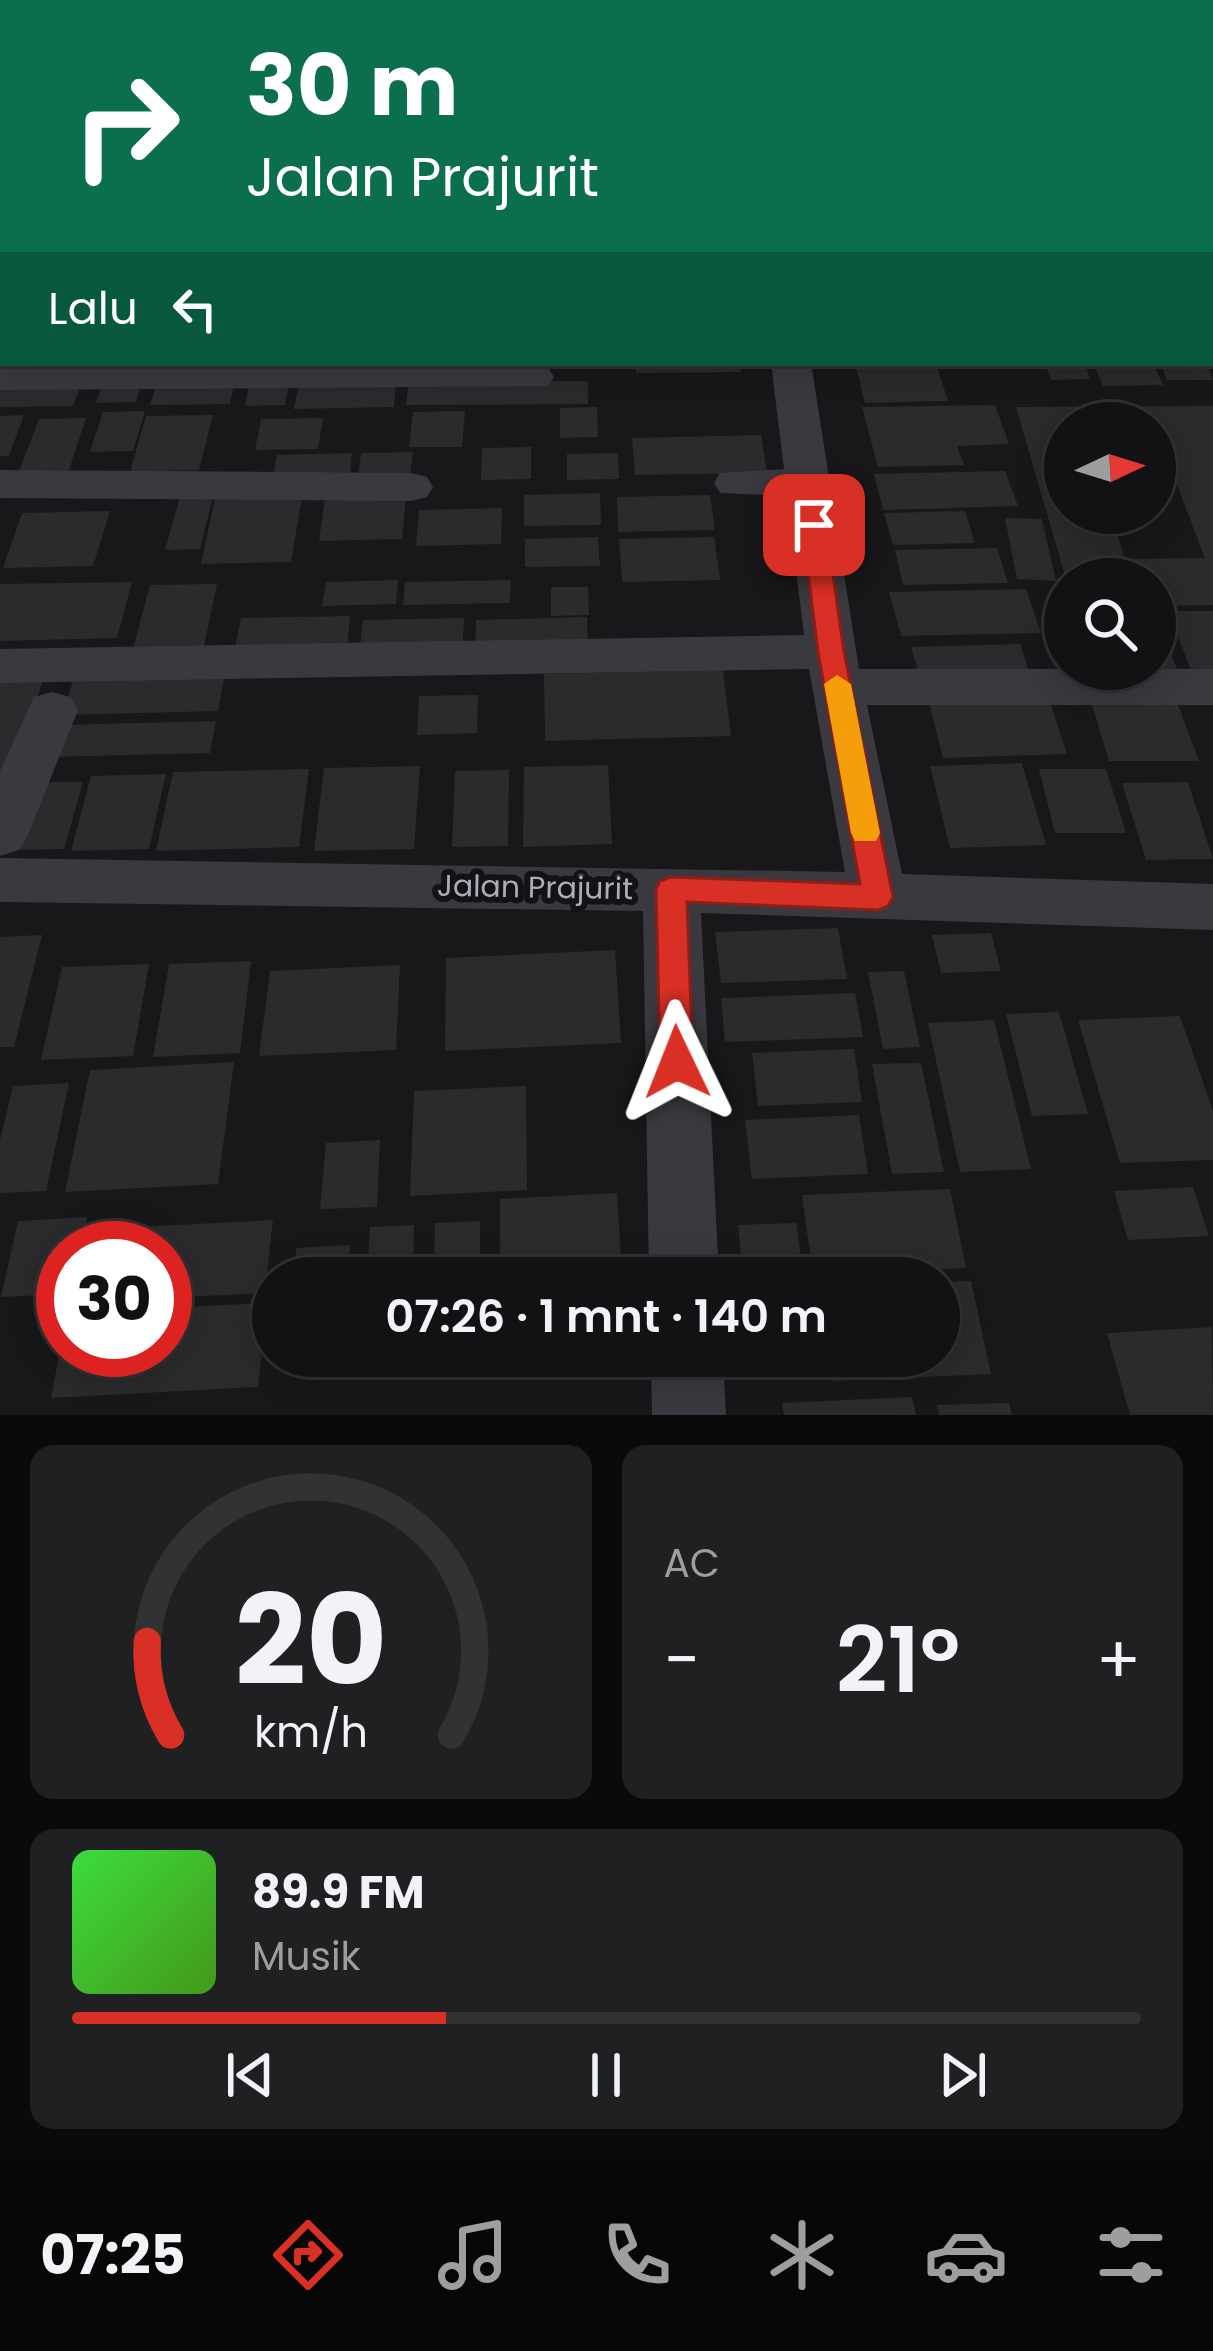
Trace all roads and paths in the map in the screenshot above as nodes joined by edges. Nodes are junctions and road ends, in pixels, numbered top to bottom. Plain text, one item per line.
1 (791, 366) edge
2 (534, 377) dead end
3 (0, 378) edge
4 (808, 482) junction
5 (736, 483) dead end
6 (0, 484) edge
7 (411, 487) dead end
8 (0, 666) edge
9 (835, 670) junction
10 (1213, 687) edge
11 (52, 710) dead end
12 (0, 835) edge
13 (0, 880) edge
14 (671, 889) junction
15 (878, 897) junction
16 (1213, 907) edge
17 (683, 1257) edge
18 (688, 1377) edge
19 (689, 1415) edge

1 - 4 street
2 - 3 street
4 - 5 street
4 - 9 street
6 - 7 street
8 - 9 street
9 - 10 street
9 - 15 street
11 - 12 street
13 - 14 street, Jalan Prajurit
14 - 15 street, Jalan Prajurit
14 - 17 street
15 - 16 street, Jalan Prajurit
18 - 19 street

